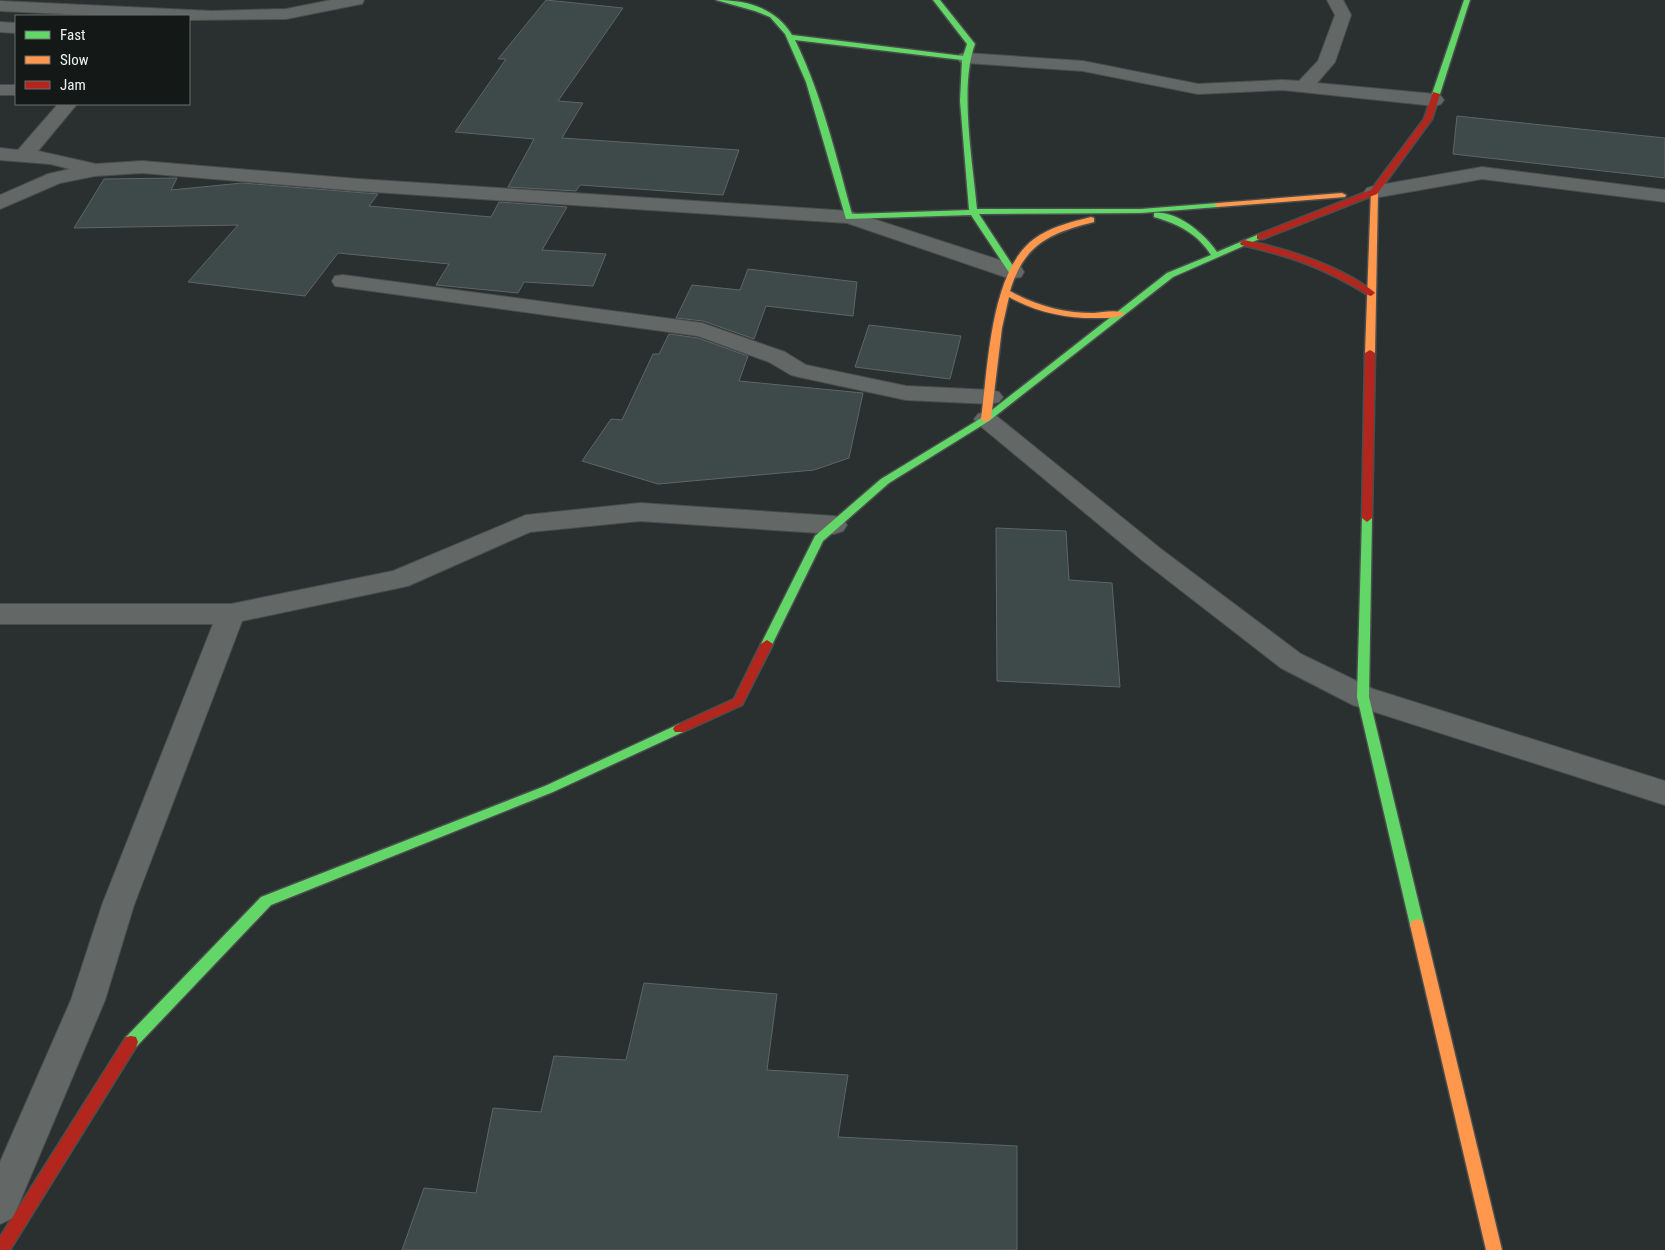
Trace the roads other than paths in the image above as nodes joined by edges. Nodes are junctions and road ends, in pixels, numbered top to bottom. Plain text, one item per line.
1 (356, 0) edge
2 (719, 0) edge
3 (936, 0) edge
4 (1335, 0) edge
5 (1467, 0) edge
6 (0, 6) edge
7 (0, 27) edge
8 (15, 28) edge
9 (789, 38) junction
10 (966, 58) junction
11 (1304, 87) junction
12 (0, 90) edge
13 (15, 90) edge
14 (1435, 100) junction
15 (67, 105) edge
16 (0, 154) edge
17 (25, 154) junction
18 (95, 170) junction
19 (1374, 192) junction
20 (1665, 196) edge
21 (0, 204) edge
22 (1141, 211) junction
23 (973, 212) junction
24 (849, 217) junction
25 (1244, 243) junction
26 (1214, 255) junction
27 (1013, 272) junction
28 (343, 281) dead end
29 (1006, 292) junction
30 (1371, 293) junction
31 (1120, 314) junction
32 (988, 408) junction
33 (834, 525) junction
34 (0, 614) edge
35 (231, 614) junction
36 (1363, 697) junction
37 (1665, 793) edge
38 (0, 1205) edge
39 (1, 1250) edge
40 (1494, 1250) edge

1 - 6 street
2 - 9 main road
3 - 10 main road
4 - 11 street
5 - 14 main road
7 - 8 street
9 - 10 main road
9 - 24 main road
10 - 11 street
10 - 23 main road
11 - 14 street
12 - 13 street
14 - 19 main road
15 - 17 street
16 - 17 street
17 - 18 street
18 - 21 street
18 - 24 street
19 - 20 street
19 - 22 main road
19 - 25 main road
19 - 30 main road
22 - 23 main road
22 - 26 main road
22 - 27 main road
23 - 24 main road
23 - 27 main road
24 - 27 street
25 - 26 main road
25 - 30 main road
26 - 31 main road
27 - 29 main road
28 - 32 street
29 - 31 main road
29 - 32 main road
30 - 36 main road
31 - 32 main road
32 - 33 main road
32 - 36 street
33 - 35 street
33 - 39 main road
34 - 35 street
35 - 38 street
36 - 37 street
36 - 40 main road

